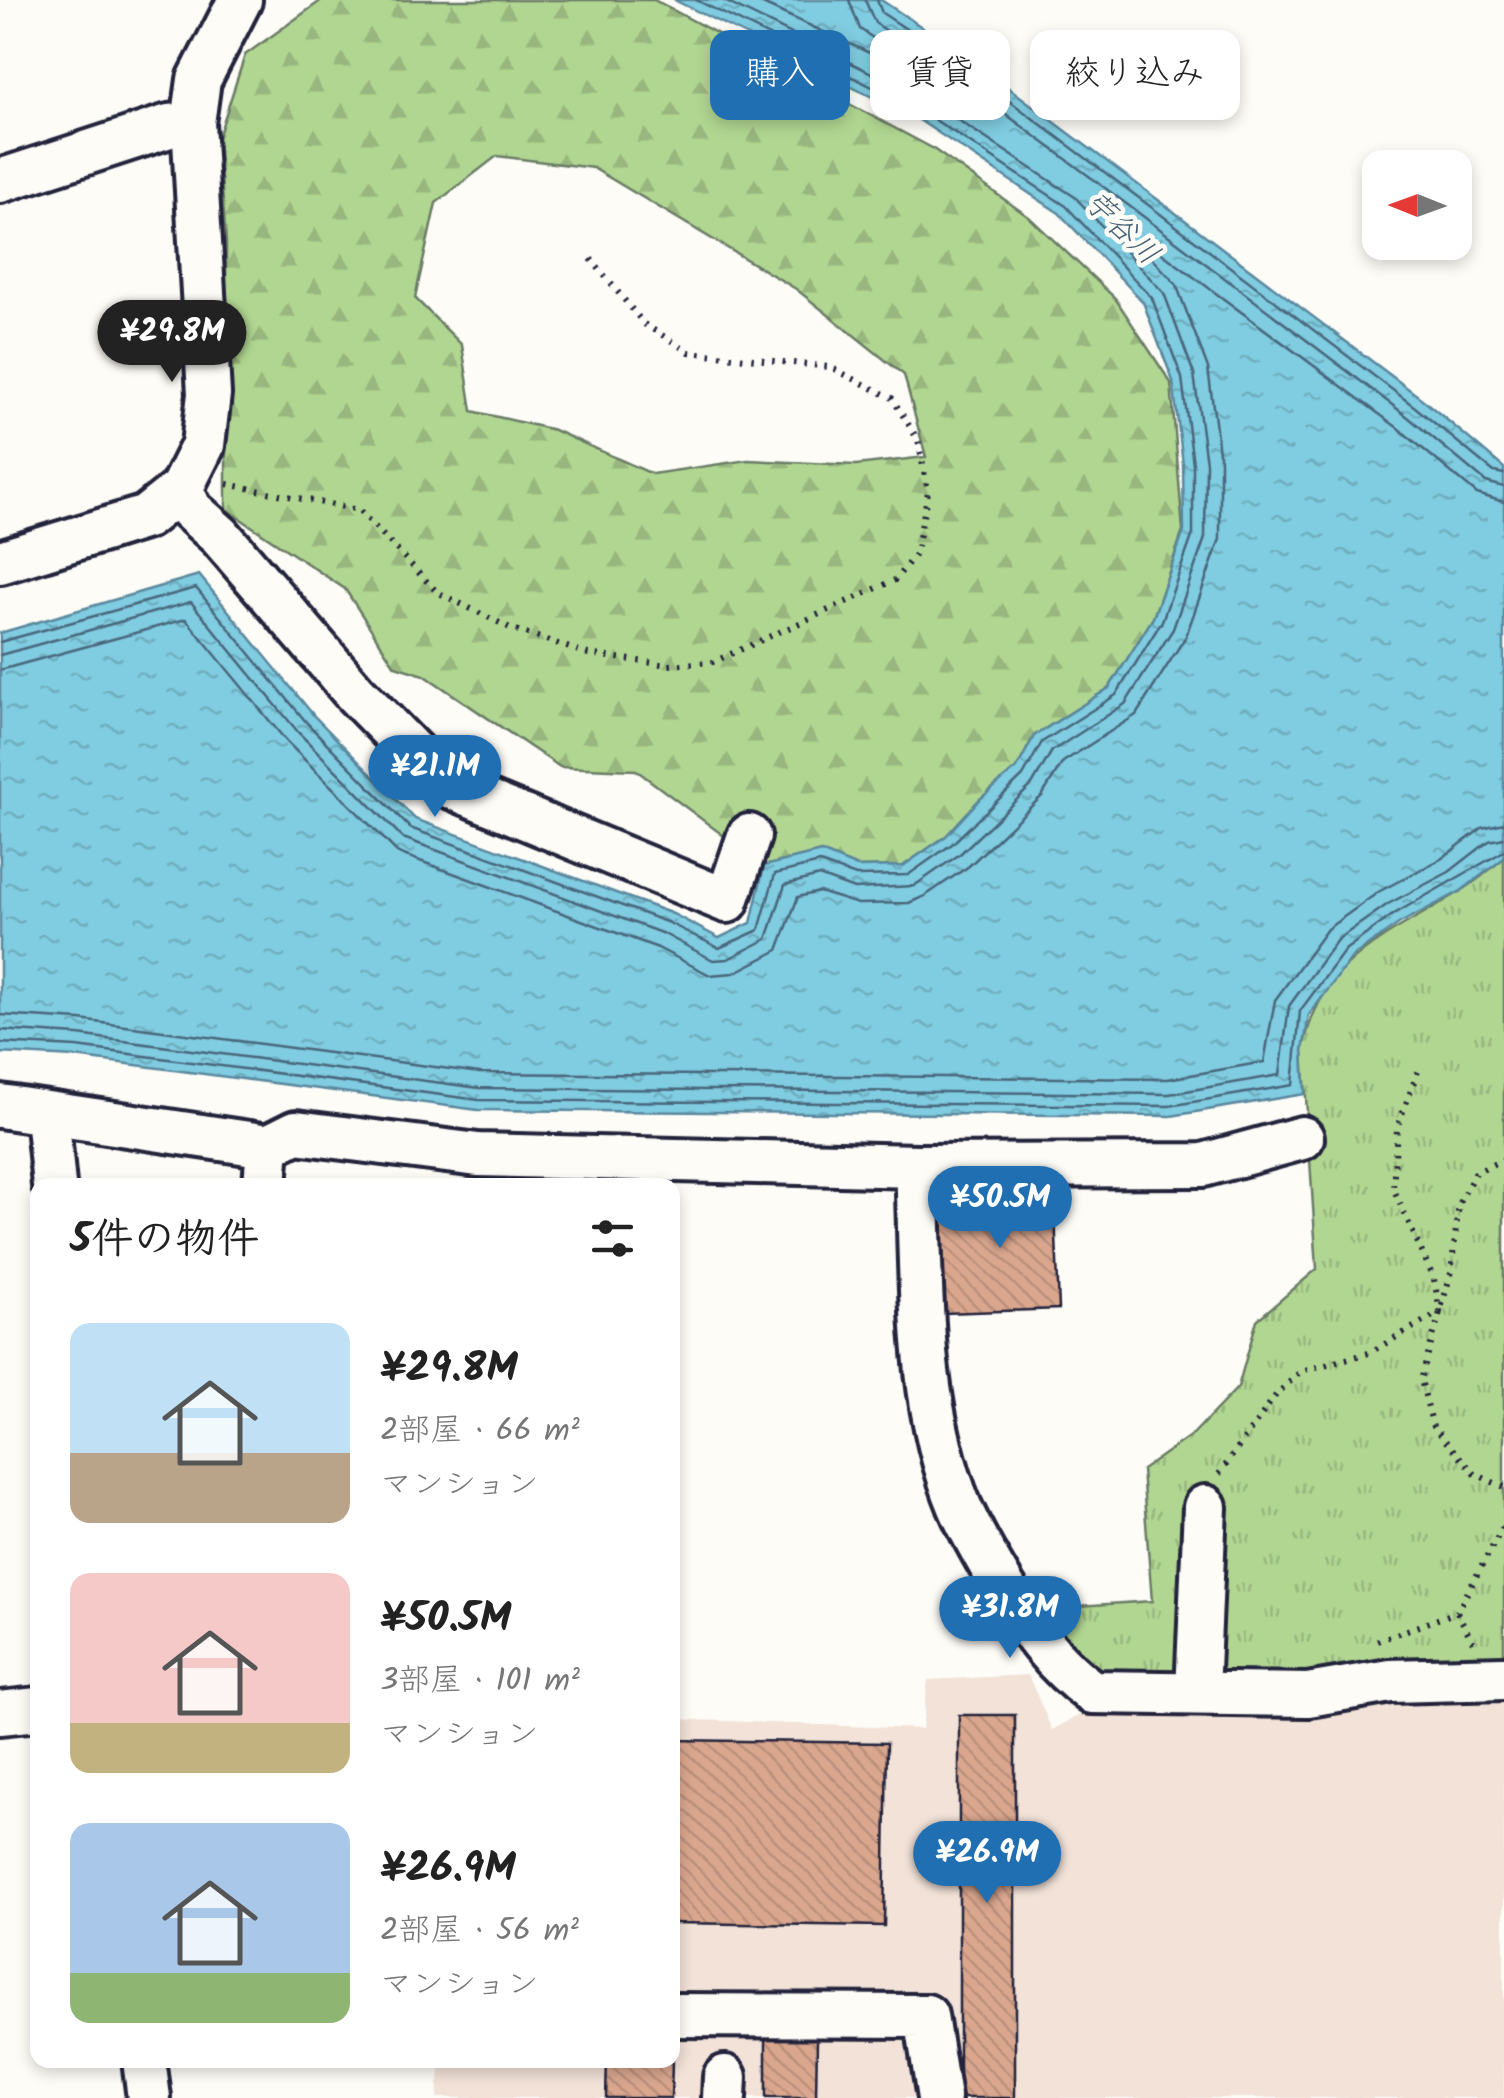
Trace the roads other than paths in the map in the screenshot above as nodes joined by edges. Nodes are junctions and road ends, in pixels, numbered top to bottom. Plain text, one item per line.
1 (240, 0) edge
2 (193, 123) junction
3 (0, 181) edge
4 (182, 489) junction
5 (0, 562) edge
6 (749, 836) dead end
7 (0, 1106) edge
8 (47, 1115) junction
9 (1302, 1138) dead end
10 (266, 1166) edge
11 (917, 1166) junction
12 (53, 1178) edge
13 (1205, 1507) road end
14 (1504, 1678) edge
15 (1197, 1693) junction
16 (30, 1710) edge
17 (0, 1713) edge
18 (680, 2016) edge
19 (145, 2068) edge
20 (149, 2098) edge
21 (939, 2098) edge

1 - 2 street
2 - 3 street
2 - 4 street
4 - 5 street
4 - 6 street
7 - 8 street
8 - 10 street
8 - 12 street
9 - 11 street
10 - 11 street
11 - 15 street
13 - 15 street
14 - 15 street
16 - 17 street
18 - 21 street
19 - 20 street

